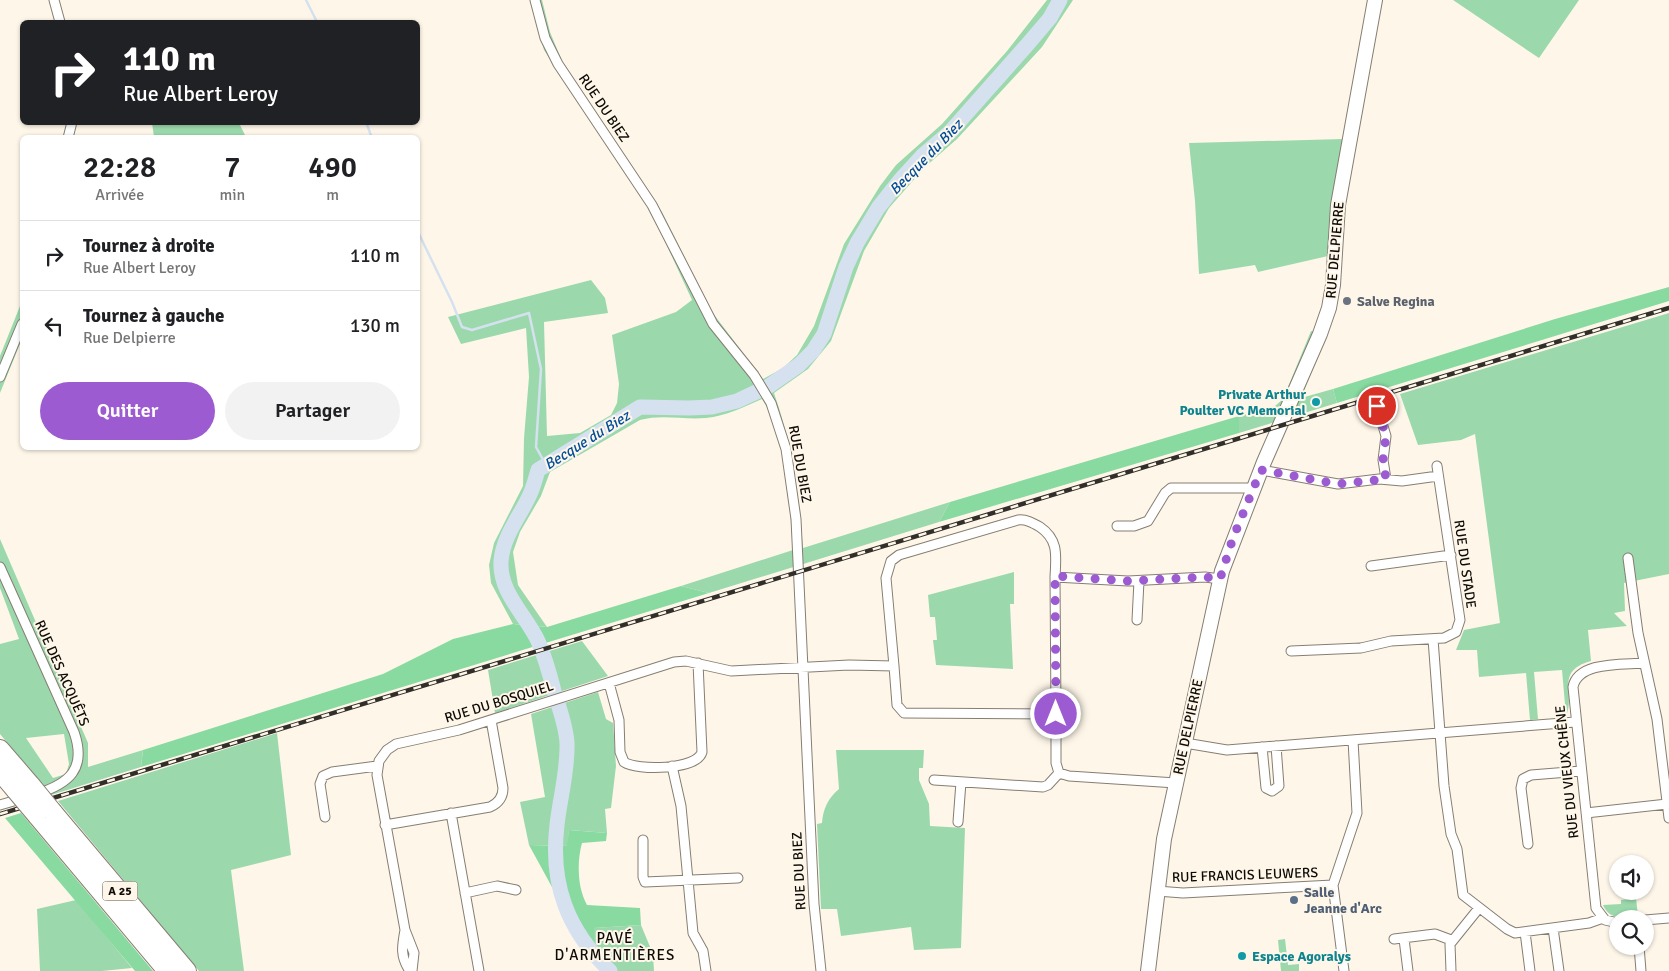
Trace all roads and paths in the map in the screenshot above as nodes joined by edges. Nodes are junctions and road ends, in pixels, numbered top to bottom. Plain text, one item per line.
1 (54, 0) edge
2 (535, 0) edge
3 (1374, 0) edge
4 (59, 20) edge
5 (20, 329) edge
6 (0, 377) edge
7 (1377, 406) dead end
8 (1437, 466) dead end
9 (1261, 470) junction
10 (1438, 476) junction
11 (1386, 479) junction
12 (1254, 488) junction
13 (1117, 526) dead end
14 (1451, 556) junction
15 (1628, 558) dead end
16 (1371, 566) dead end
17 (0, 567) edge
18 (1055, 576) junction
19 (1220, 579) junction
20 (1138, 581) junction
21 (1137, 620) dead end
22 (1433, 639) junction
23 (1290, 650) dead end
24 (1644, 663) junction
25 (698, 664) junction
26 (802, 666) junction
27 (894, 666) junction
28 (609, 683) junction
29 (1056, 714) junction
30 (491, 720) junction
31 (1575, 722) junction
32 (1441, 734) junction
33 (1353, 740) junction
34 (1185, 743) junction
35 (1276, 746) junction
36 (1262, 747) junction
37 (0, 749) edge
38 (377, 766) junction
39 (672, 766) junction
40 (1581, 771) junction
41 (0, 772) edge
42 (1059, 773) junction
43 (934, 780) dead end
44 (961, 782) junction
45 (1176, 783) junction
46 (23, 788) junction
47 (0, 804) edge
48 (1667, 804) junction
49 (1586, 813) junction
50 (45, 814) junction
51 (451, 814) junction
52 (325, 817) dead end
53 (1669, 818) edge
54 (958, 822) dead end
55 (385, 825) junction
56 (643, 840) dead end
57 (1528, 844) dead end
58 (738, 878) dead end
59 (688, 881) junction
60 (1333, 885) junction
61 (516, 890) dead end
62 (1157, 891) junction
63 (465, 893) junction
64 (1479, 908) junction
65 (1602, 918) junction
66 (1669, 918) edge
67 (1654, 919) edge
68 (1609, 920) edge
69 (1553, 928) junction
70 (1525, 932) junction
71 (1394, 939) dead end
72 (1404, 939) junction
73 (1451, 940) junction
74 (1640, 955) edge
75 (167, 971) edge
76 (187, 971) edge
77 (411, 971) edge
78 (479, 971) edge
79 (706, 971) edge
80 (821, 971) edge
81 (1148, 971) edge
82 (1344, 971) edge
83 (1408, 971) edge
84 (1451, 971) edge
85 (1530, 971) edge
86 (1558, 971) edge
87 (1641, 971) edge

1 - 4 street
2 - 26 street, RUE DU BIEZ
3 - 9 street, RUE DELPIERRE
5 - 6 street
7 - 11 street
8 - 10 street, RUE DU STADE
9 - 11 street
9 - 12 street, RUE DELPIERRE
10 - 11 street
10 - 14 street, RUE DU STADE
12 - 13 street
12 - 19 street, RUE DELPIERRE
14 - 16 street
14 - 22 street, RUE DU STADE
15 - 24 street
17 - 47 street, RUE DES ACQUÊTS
18 - 20 street
18 - 27 street
18 - 29 street
19 - 20 street
19 - 34 street, RUE DELPIERRE
20 - 21 street
22 - 23 street, RUE DU STADE
22 - 32 street
24 - 31 street, RUE DU VIEUX CHÊNE
24 - 48 street
25 - 26 street, RUE DU BOSQUIEL
25 - 28 street, RUE DU BOSQUIEL
25 - 39 street
26 - 27 street, RUE DU BOSQUIEL
26 - 80 street, RUE DU BIEZ
27 - 29 street
28 - 30 street, RUE DU BOSQUIEL
28 - 39 street
29 - 42 street
30 - 38 street, RUE DU BOSQUIEL
30 - 51 street
31 - 32 street
31 - 40 street, RUE DU VIEUX CHÊNE
32 - 33 street
32 - 64 street
33 - 35 street
33 - 60 street
34 - 36 street
34 - 45 street, RUE DELPIERRE
35 - 36 street
35 - 36 street
37 - 46 highway, A 25
38 - 52 street
38 - 55 street
39 - 59 street
40 - 49 street, RUE DU VIEUX CHÊNE
40 - 57 street
41 - 46 highway, A 25
42 - 44 street
42 - 45 street
43 - 44 street
44 - 54 street
45 - 62 street, RUE DELPIERRE
46 - 50 highway, A 25, bridge
48 - 49 street
48 - 53 street
49 - 65 street, RUE DU VIEUX CHÊNE
50 - 75 highway, A 25
50 - 76 highway, A 25
51 - 55 street
51 - 63 street
55 - 77 street
56 - 59 street
58 - 59 street
59 - 79 street
60 - 62 street, RUE FRANCIS LEUWERS
60 - 82 street
61 - 63 street
62 - 81 street, RUE DELPIERRE
63 - 78 street
64 - 70 street
64 - 73 street
65 - 68 street
65 - 69 street
66 - 67 street
69 - 70 street
69 - 86 street
70 - 85 street
71 - 72 street
72 - 73 street
72 - 83 street
73 - 84 street
74 - 87 street

